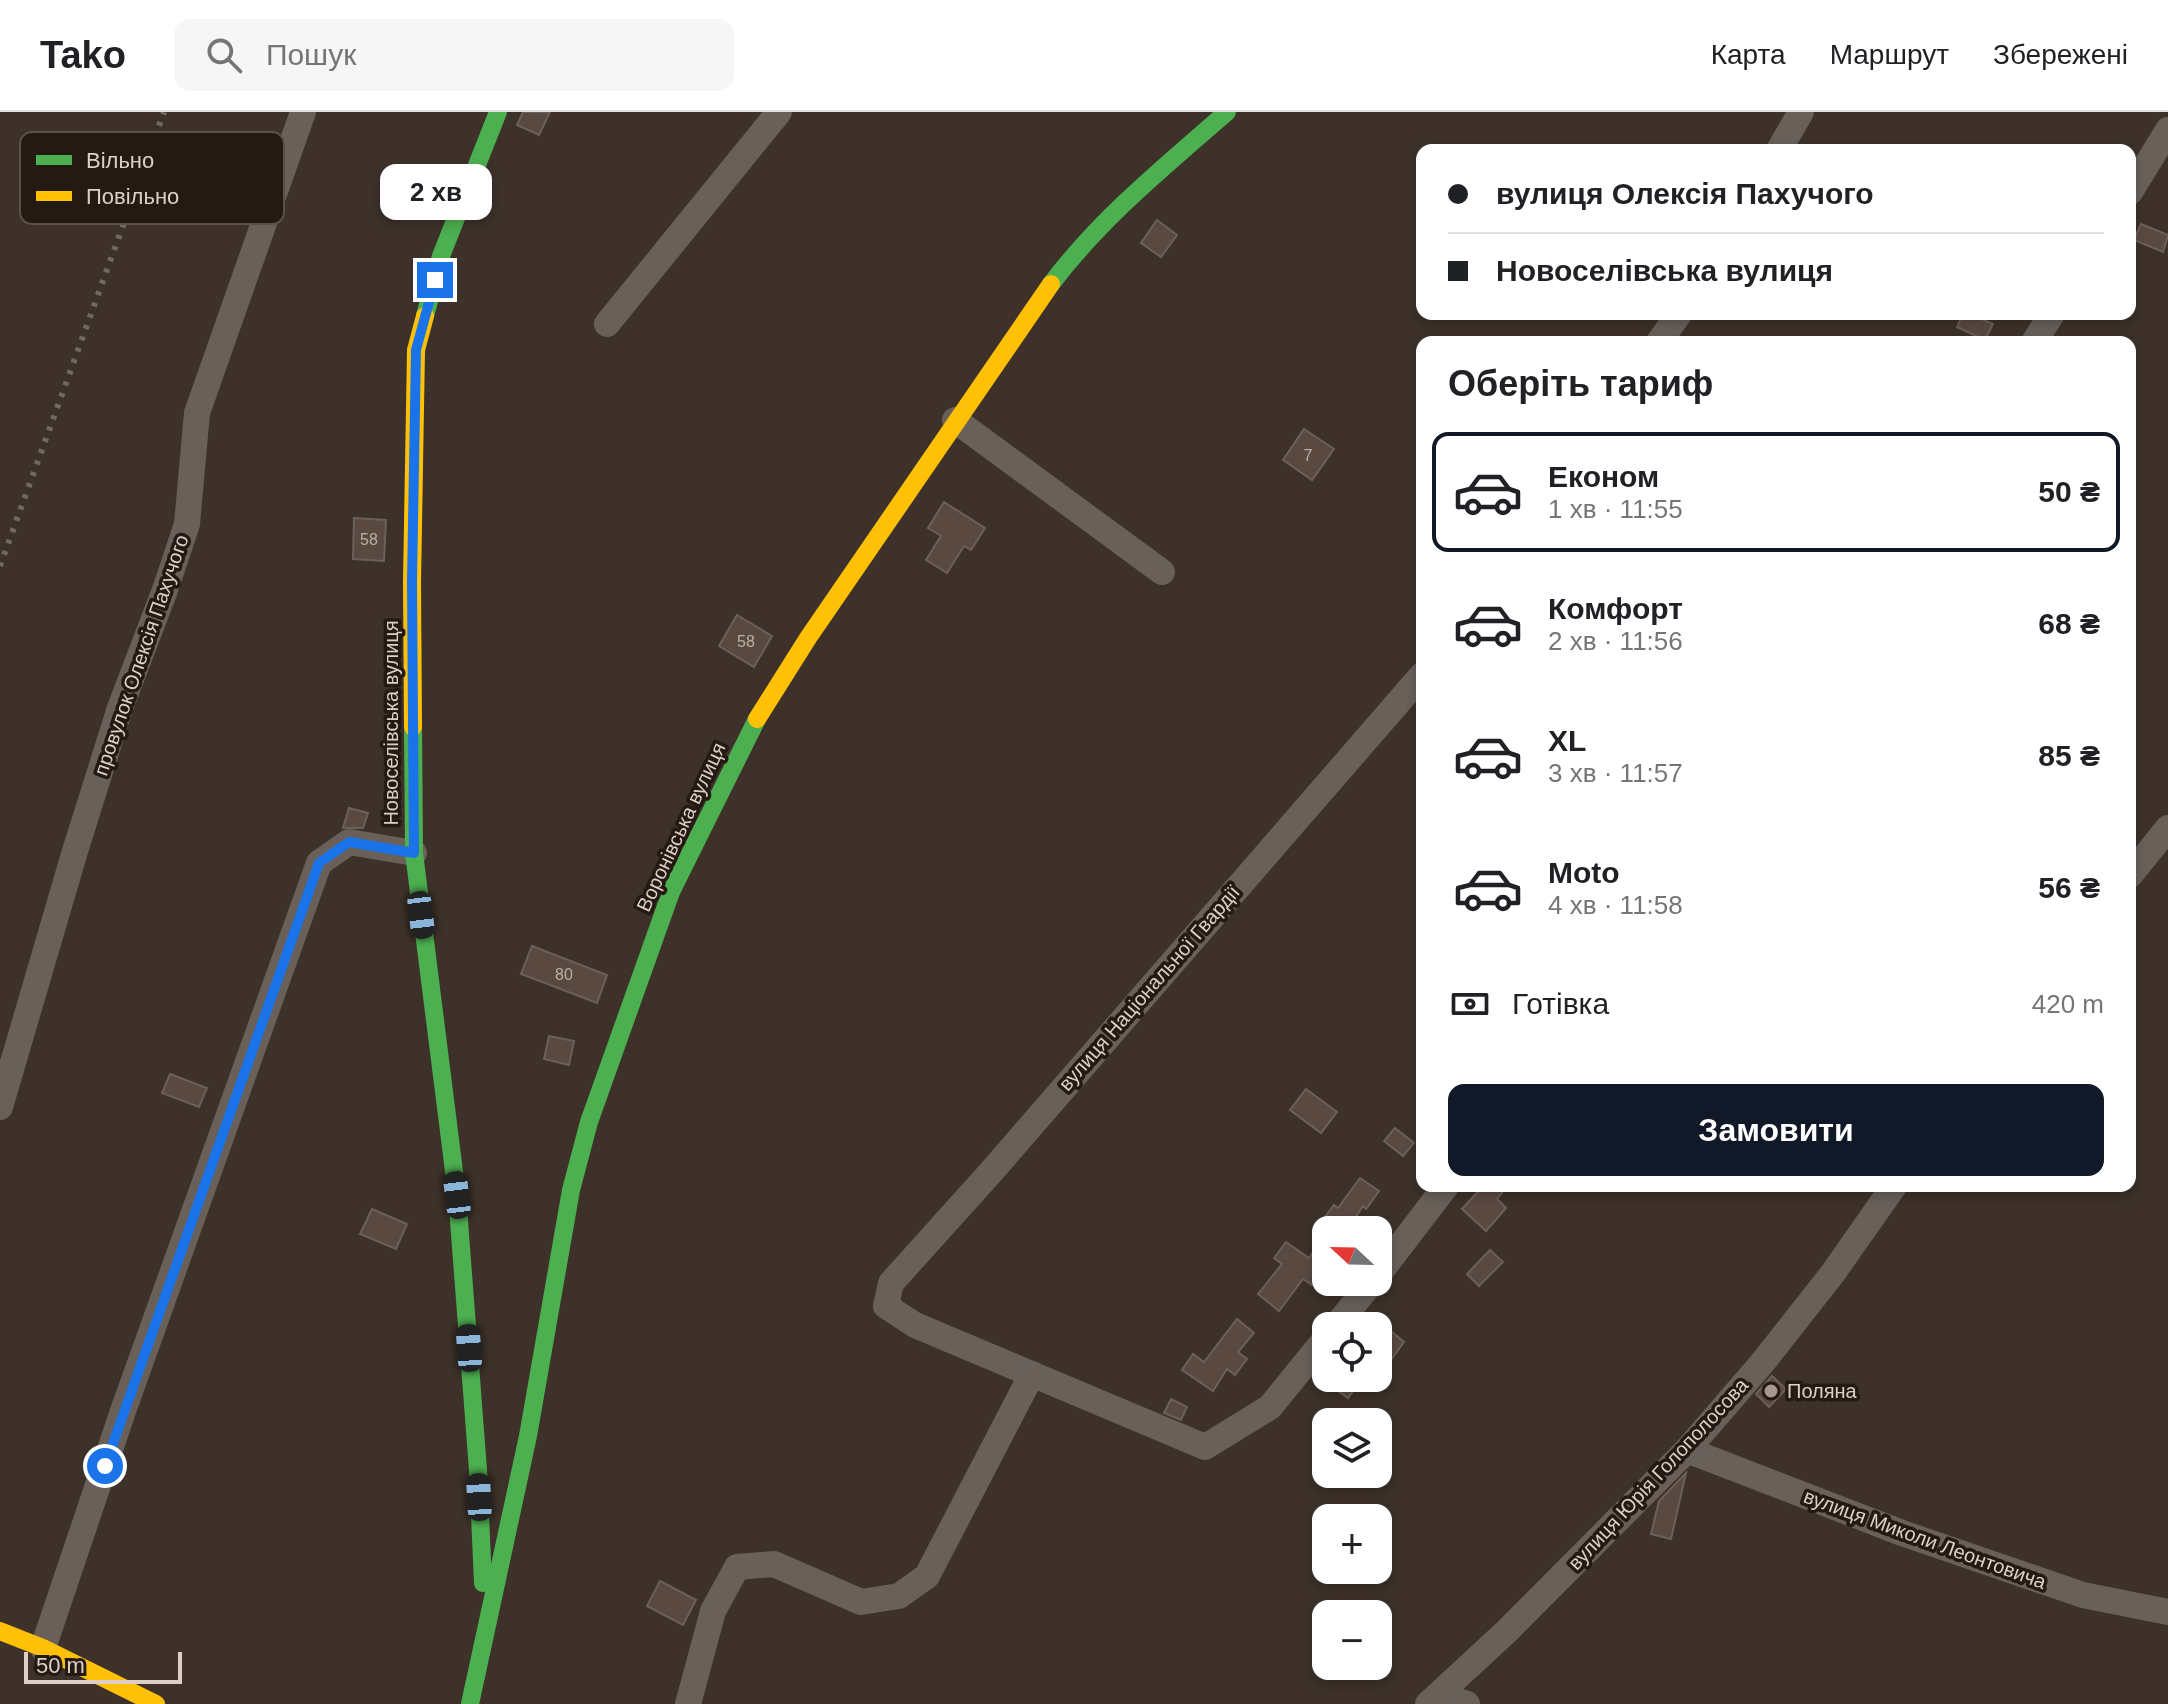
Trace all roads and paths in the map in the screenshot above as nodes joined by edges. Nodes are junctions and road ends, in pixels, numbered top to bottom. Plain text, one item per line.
1 (303, 112) edge
2 (498, 112) edge
3 (779, 112) edge
4 (1227, 112) edge
5 (1801, 112) edge
6 (2168, 130) edge
7 (1782, 144) edge
8 (284, 166) edge
9 (2136, 182) edge
10 (264, 224) edge
11 (607, 324) dead end
12 (955, 420) junction
13 (1162, 572) dead end
14 (1416, 682) edge
15 (2168, 828) edge
16 (414, 853) junction
17 (2136, 868) edge
18 (0, 1107) edge
19 (1441, 1192) edge
20 (1890, 1192) edge
21 (1392, 1257) edge
22 (1361, 1296) edge
23 (1347, 1312) edge
24 (1312, 1355) edge
25 (1032, 1374) junction
26 (1687, 1450) junction
27 (2168, 1612) edge
28 (0, 1631) edge
29 (486, 1632) junction
30 (43, 1648) junction
31 (121, 1696) edge
32 (1433, 1699) edge
33 (156, 1704) edge
34 (470, 1704) edge
35 (688, 1704) edge
36 (1467, 1704) edge

1 - 8 street, провулок Олексія Пахучого
2 - 16 street, Новоселівська вулиця
3 - 11 street
4 - 12 street, Воронівська вулиця
5 - 7 street
6 - 9 street
10 - 18 street, провулок Олексія Пахучого
12 - 13 street
12 - 29 street, Воронівська вулиця
14 - 25 street, вулиця Національної Гвардії
15 - 17 street
16 - 29 street, Новоселівська вулиця
16 - 30 street
19 - 21 street
20 - 26 street, вулиця Юрія Голополосова
22 - 23 street
24 - 25 street
25 - 35 street
26 - 27 street, вулиця Миколи Леонтовича
26 - 32 street, вулиця Юрія Голополосова
28 - 30 street
29 - 34 street, Воронівська вулиця
30 - 31 street
31 - 33 street
32 - 36 street

